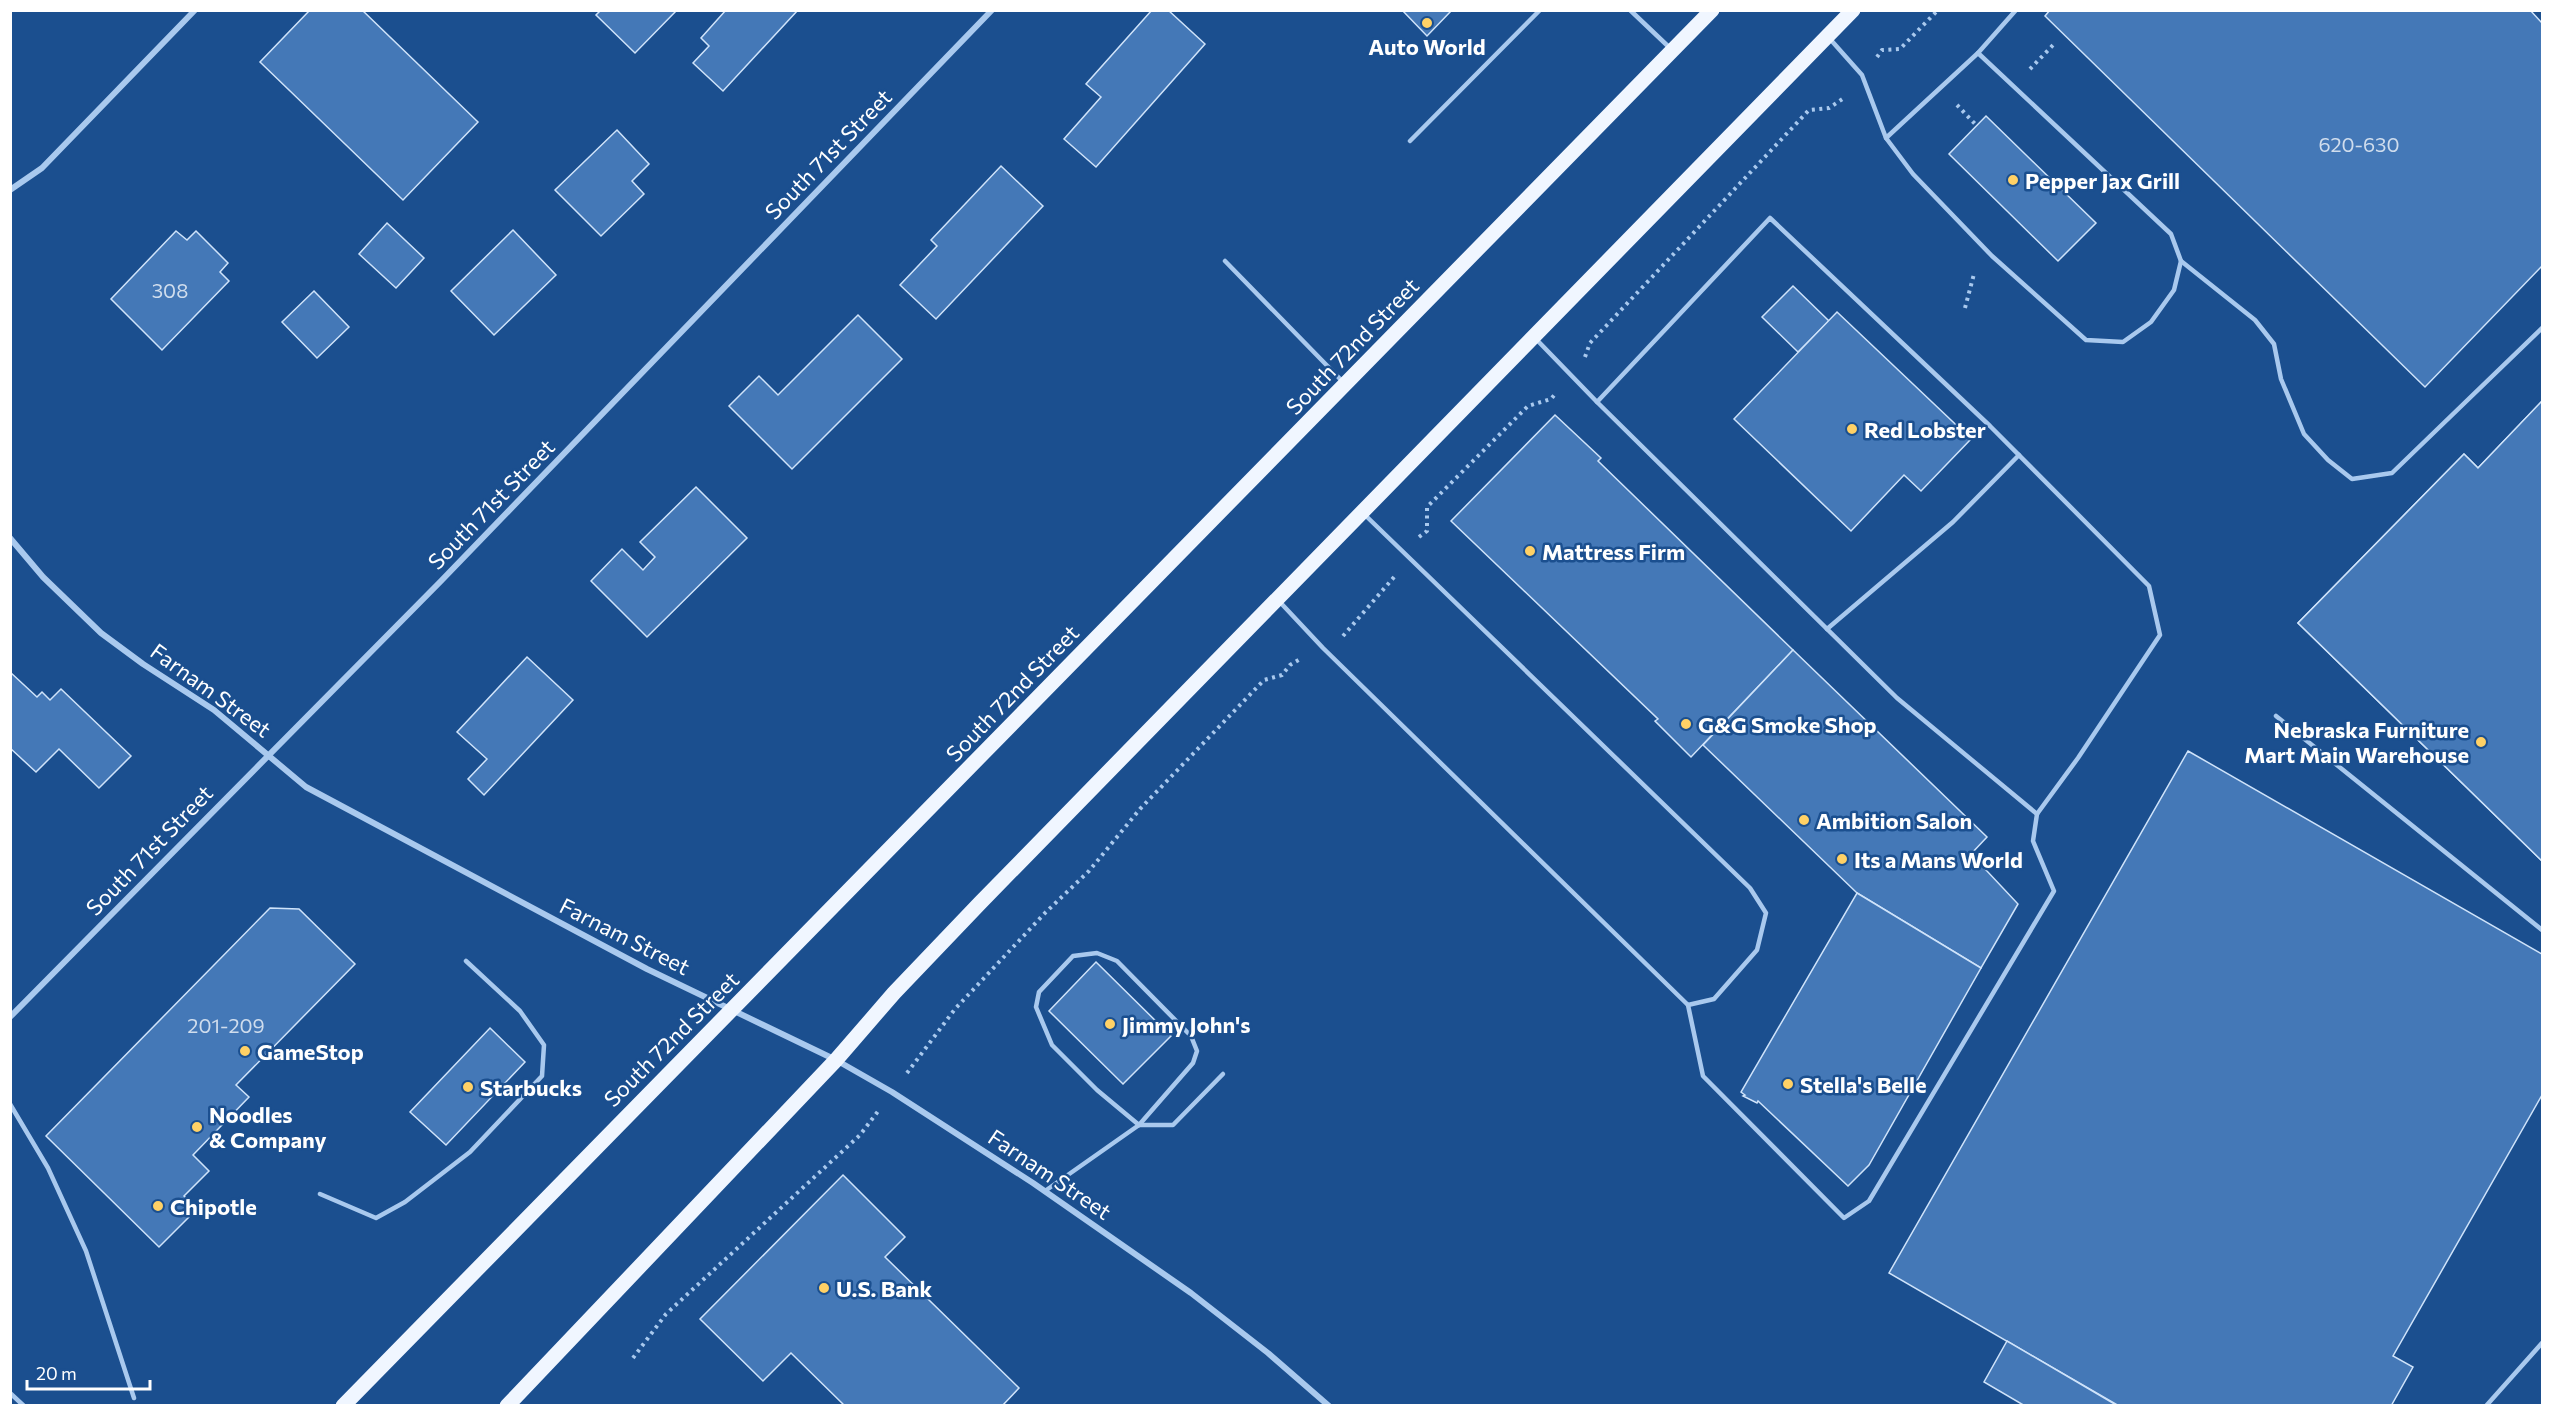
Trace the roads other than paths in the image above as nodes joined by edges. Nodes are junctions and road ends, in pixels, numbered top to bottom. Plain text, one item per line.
1 (195, 10) edge
2 (992, 10) edge
3 (1540, 10) edge
4 (1630, 10) edge
5 (1713, 10) edge
6 (1853, 10) edge
7 (2016, 10) edge
8 (1828, 37) junction
9 (1673, 51) junction
10 (1978, 53) junction
11 (1886, 138) junction
12 (1410, 141) dead end
13 (10, 190) edge
14 (1225, 261) dead end
15 (2181, 261) junction
16 (2542, 328) edge
17 (1535, 338) junction
18 (1346, 384) junction
19 (1597, 402) junction
20 (2019, 455) junction
21 (1363, 513) junction
22 (10, 538) edge
23 (1278, 600) junction
24 (1827, 629) junction
25 (2276, 716) dead end
26 (268, 754) junction
27 (2037, 814) junction
28 (2542, 930) edge
29 (465, 960) dead end
30 (1688, 1005) junction
31 (731, 1011) junction
32 (10, 1017) edge
33 (836, 1060) junction
34 (1224, 1074) dead end
35 (10, 1104) edge
36 (1139, 1125) junction
37 (1045, 1191) junction
38 (320, 1194) dead end
39 (2542, 1343) edge
40 (10, 1393) edge
41 (134, 1398) dead end
42 (24, 1406) edge
43 (343, 1406) edge
44 (507, 1406) edge
45 (1329, 1406) edge
46 (2486, 1406) edge

1 - 13 street
2 - 26 street, South 71st Street
3 - 12 lane
4 - 9 lane
5 - 9 main road, South 72nd Street
6 - 8 main road
7 - 10 lane
8 - 11 lane
8 - 17 main road
9 - 18 main road, South 72nd Street
10 - 11 lane
10 - 15 lane
11 - 15 lane
14 - 18 lane
15 - 16 lane
17 - 19 lane
17 - 21 main road
18 - 31 main road, South 72nd Street
19 - 20 lane
19 - 24 lane
20 - 24 lane
20 - 27 lane
21 - 23 main road
21 - 30 lane
22 - 26 street, Farnam Street
23 - 30 lane
23 - 33 main road
24 - 27 lane
25 - 28 lane
26 - 31 street, Farnam Street
26 - 32 street, South 71st Street
27 - 30 lane
29 - 38 lane
31 - 33 street, Farnam Street
31 - 43 main road, South 72nd Street
33 - 37 street, Farnam Street
33 - 44 main road
34 - 36 lane
35 - 41 lane
36 - 36 lane
36 - 37 lane
37 - 45 street, Farnam Street
39 - 46 lane
40 - 42 lane

